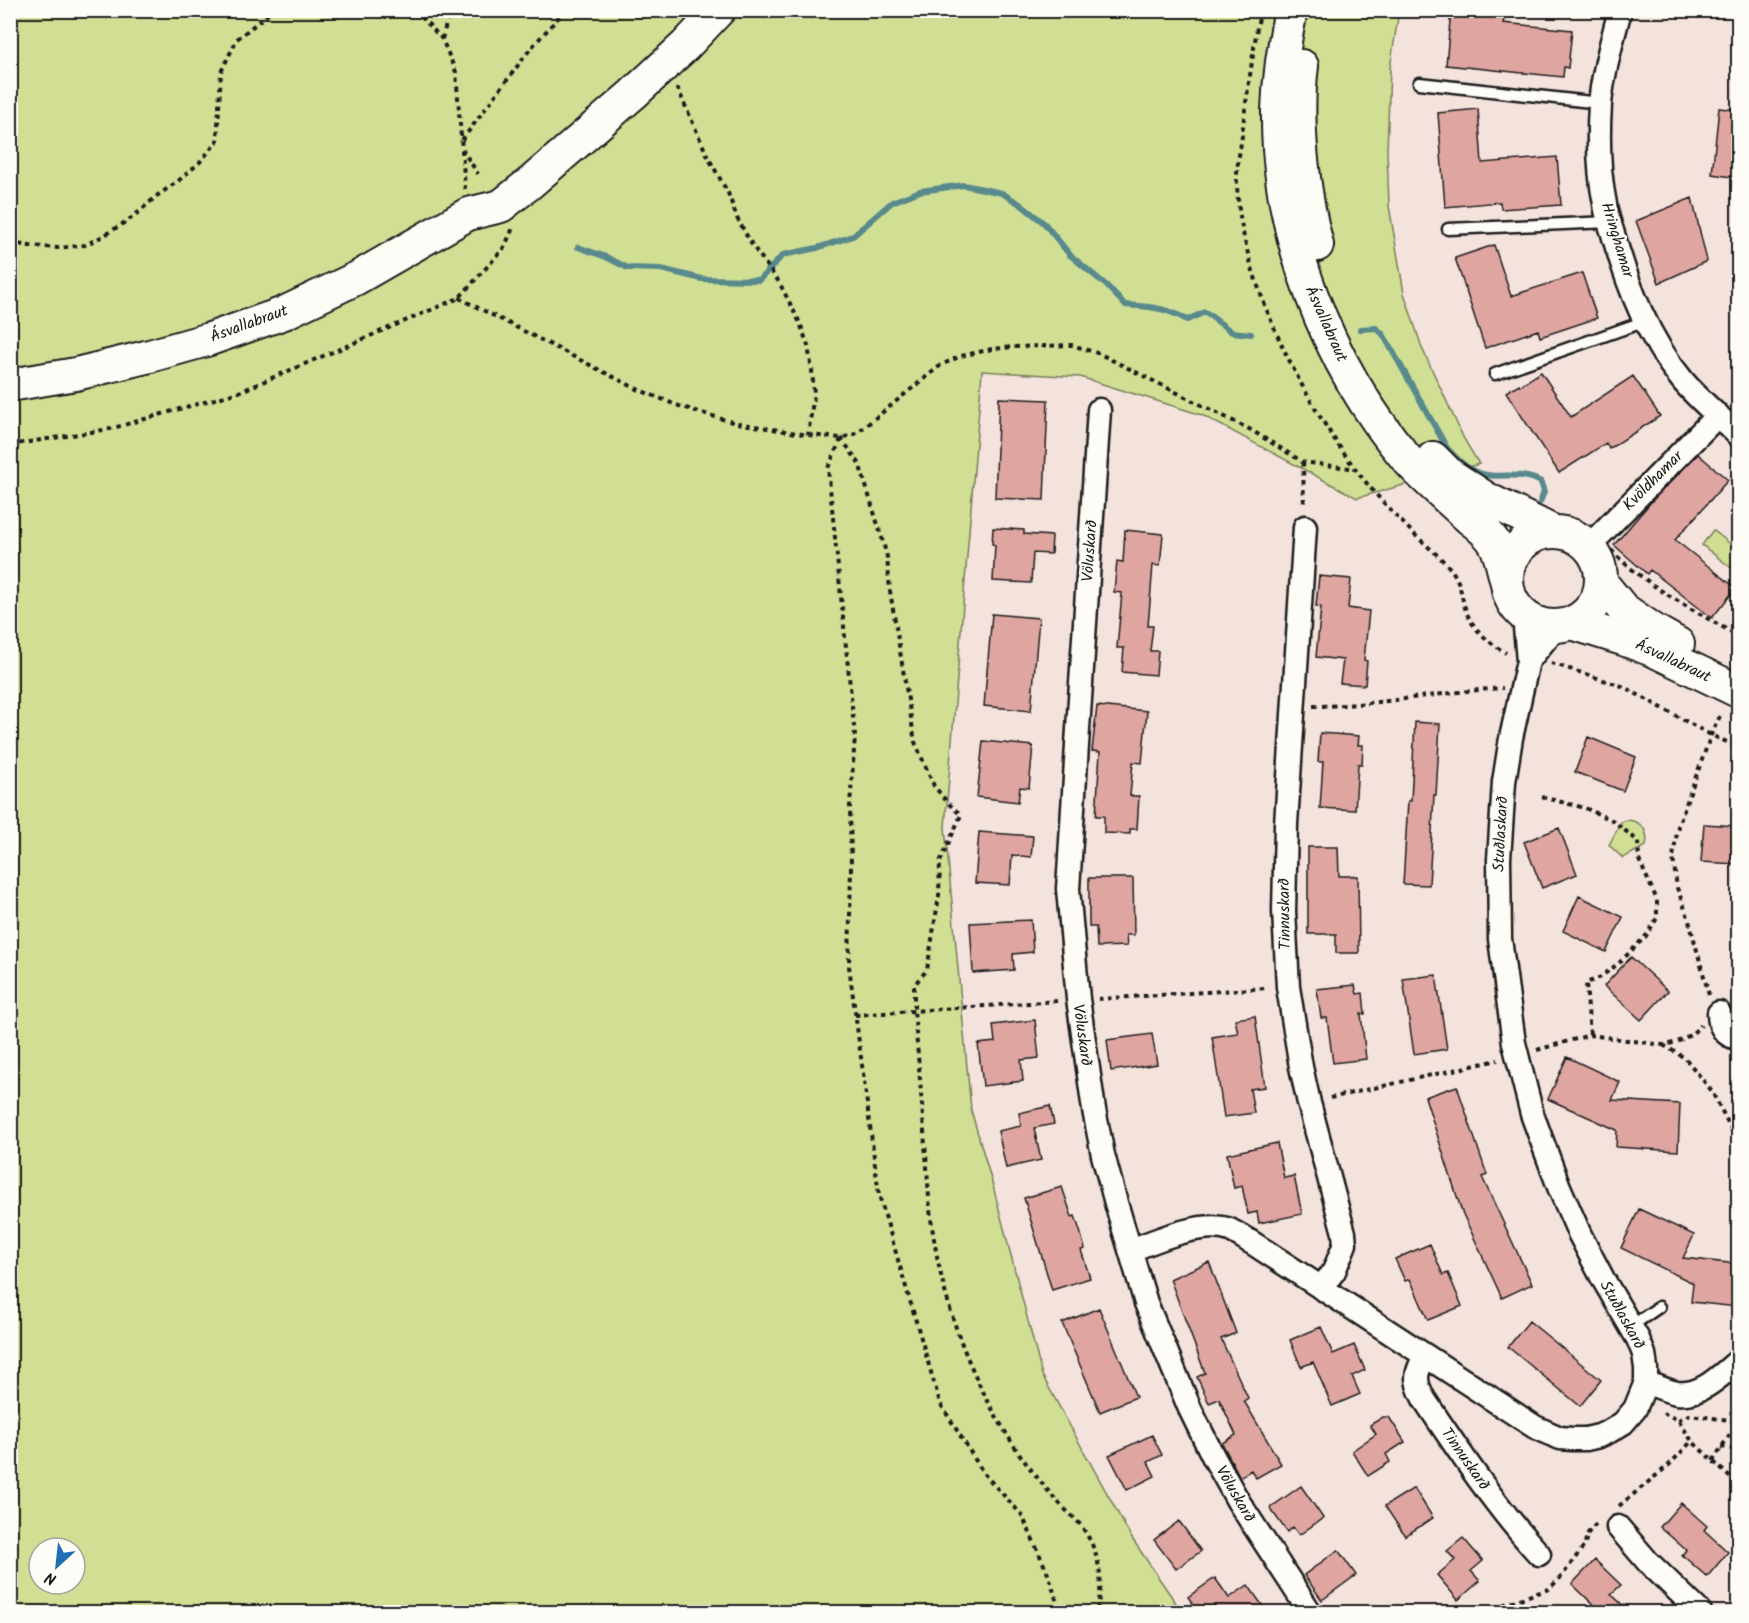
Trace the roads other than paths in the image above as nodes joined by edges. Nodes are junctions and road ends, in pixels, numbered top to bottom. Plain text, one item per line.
1 (688, 10) edge
2 (719, 10) edge
3 (1291, 10) edge
4 (1312, 10) edge
5 (1620, 10) edge
6 (1419, 83) dead end
7 (1600, 103) junction
8 (468, 214) junction
9 (1610, 222) junction
10 (1448, 229) dead end
11 (1646, 321) junction
12 (1495, 374) dead end
13 (10, 385) edge
14 (1100, 410) dead end
15 (1718, 416) junction
16 (1738, 435) edge
17 (1305, 527) road end
18 (1554, 532) junction
19 (1593, 542) junction
20 (1601, 582) junction
21 (1507, 583) junction
22 (1524, 616) junction
23 (1566, 624) junction
24 (1539, 662) junction
25 (1738, 672) edge
26 (1738, 691) edge
27 (1711, 1010) road end
28 (1738, 1038) edge
29 (1131, 1250) junction
30 (1321, 1288) junction
31 (1659, 1307) dead end
32 (1630, 1327) junction
33 (1425, 1356) junction
34 (1738, 1361) edge
35 (1642, 1392) junction
36 (1618, 1527) road end
37 (1539, 1554) dead end
38 (1310, 1612) edge
39 (1700, 1612) edge

1 - 8 main road, Ásvallabraut
2 - 8 main road, Ásvallabraut
3 - 21 main road, Ásvallabraut
4 - 18 main road, Ásvallabraut
5 - 7 street, Hringhamar
6 - 7 lane
7 - 9 street, Hringhamar
8 - 13 main road, Ásvallabraut
9 - 10 lane
9 - 11 street, Hringhamar
11 - 12 lane
11 - 15 street, Hringhamar
14 - 29 street, Völuskarð
15 - 16 street, Hringhamar
15 - 19 street, Kvöldhamar
17 - 30 street, Tinnuskarð
18 - 19 main road
18 - 21 main road
19 - 20 main road
20 - 23 main road
20 - 25 main road, Ásvallabraut
21 - 22 main road
22 - 23 main road
22 - 24 street, Stuðlaskarð
23 - 24 street, Stuðlaskarð
23 - 26 main road, Ásvallabraut
24 - 32 street, Stuðlaskarð
27 - 28 street
29 - 30 street
29 - 38 street, Völuskarð
30 - 33 street
31 - 32 lane
32 - 35 street, Stuðlaskarð
33 - 35 street
33 - 37 street, Tinnuskarð
34 - 35 street
36 - 39 street

